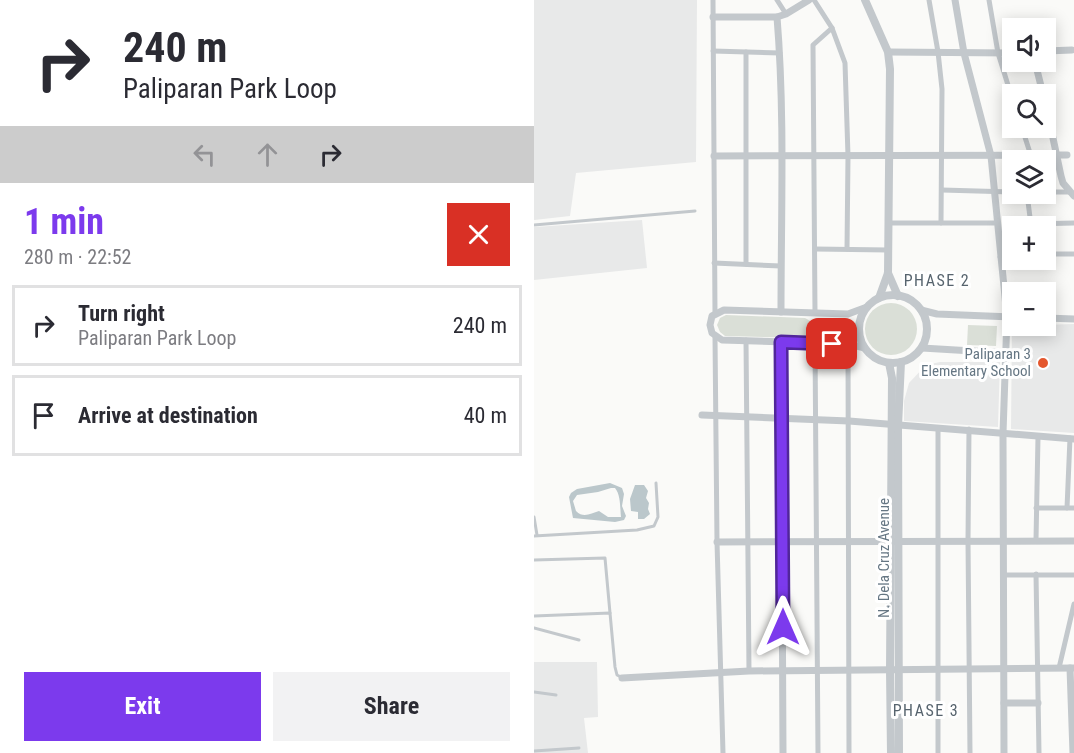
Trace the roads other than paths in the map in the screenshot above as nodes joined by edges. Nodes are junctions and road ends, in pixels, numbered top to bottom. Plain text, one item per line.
1 (713, 0) edge
2 (777, 0) edge
3 (812, 0) edge
4 (865, 0) edge
5 (955, 0) edge
6 (989, 0) edge
7 (928, 2) edge
8 (786, 14) junction
9 (713, 17) junction
10 (777, 17) junction
11 (832, 28) junction
12 (1072, 50) dead end
13 (713, 51) junction
14 (1056, 51) edge
15 (746, 52) junction
16 (888, 52) junction
17 (938, 52) junction
18 (780, 53) junction
19 (964, 53) junction
20 (998, 53) junction
21 (1002, 53) edge
22 (1008, 84) edge
23 (1056, 155) edge
24 (1067, 155) dead end
25 (714, 156) junction
26 (747, 156) junction
27 (782, 156) junction
28 (848, 156) junction
29 (889, 156) junction
30 (942, 156) junction
31 (991, 156) junction
32 (1002, 156) edge
33 (813, 157) junction
34 (1056, 158) edge
35 (942, 190) junction
36 (993, 191) junction
37 (1002, 191) edge
38 (1056, 193) edge
39 (1072, 194) edge
40 (695, 211) dead end
41 (888, 223) junction
42 (941, 223) junction
43 (996, 223) junction
44 (1074, 223) edge
45 (1056, 224) edge
46 (534, 225) edge
47 (815, 249) junction
48 (847, 249) junction
49 (888, 250) junction
50 (1056, 254) edge
51 (1074, 254) edge
52 (1000, 256) joint
53 (714, 263) junction
54 (746, 264) junction
55 (781, 266) junction
56 (888, 273) junction
57 (1004, 282) edge
58 (898, 296) junction
59 (879, 298) junction
60 (867, 307) junction
61 (921, 310) junction
62 (782, 312) junction
63 (715, 314) junction
64 (815, 314) junction
65 (1002, 317) edge
66 (1056, 318) edge
67 (1074, 319) edge
68 (1008, 336) edge
69 (715, 337) junction
70 (746, 340) junction
71 (781, 342) junction
72 (815, 343) junction
73 (848, 344) junction
74 (865, 348) junction
75 (922, 348) junction
76 (1006, 353) junction
77 (902, 362) junction
78 (889, 363) junction
79 (702, 415) dead end
80 (716, 416) junction
81 (747, 417) junction
82 (782, 418) junction
83 (817, 420) junction
84 (849, 422) junction
85 (894, 425) junction
86 (938, 428) junction
87 (969, 429) junction
88 (1003, 433) junction
89 (1038, 437) junction
90 (1072, 439) edge
91 (656, 483) dead end
92 (1036, 508) junction
93 (1071, 508) edge
94 (534, 517) edge
95 (536, 536) edge
96 (937, 540) junction
97 (968, 540) junction
98 (1003, 540) junction
99 (1036, 540) junction
100 (816, 541) junction
101 (848, 541) junction
102 (894, 541) junction
103 (1074, 541) edge
104 (717, 542) junction
105 (748, 542) junction
106 (783, 542) junction
107 (534, 560) edge
108 (1004, 574) junction
109 (1036, 574) junction
110 (1074, 575) edge
111 (1074, 604) edge
112 (610, 613) junction
113 (534, 616) edge
114 (534, 628) edge
115 (579, 640) dead end
116 (1004, 668) junction
117 (1059, 668) junction
118 (1072, 668) edge
119 (1039, 669) junction
120 (783, 670) junction
121 (818, 670) junction
122 (849, 670) junction
123 (894, 670) junction
124 (938, 670) junction
125 (969, 670) junction
126 (749, 671) junction
127 (721, 672) junction
128 (622, 678) joint
129 (534, 692) edge
130 (556, 695) dead end
131 (1004, 703) junction
132 (1038, 703) junction
133 (579, 748) dead end
134 (534, 751) edge
135 (723, 753) edge
136 (783, 753) edge
137 (818, 753) edge
138 (849, 753) edge
139 (891, 753) edge
140 (899, 753) edge
141 (938, 753) edge
142 (970, 753) edge
143 (1004, 753) edge
144 (1039, 753) edge
145 (1073, 753) edge

1 - 9 street
2 - 8 street
3 - 8 street
3 - 11 street
4 - 16 street
5 - 19 street
6 - 20 street
7 - 17 street
8 - 10 street
9 - 10 street
9 - 13 street
10 - 18 street
11 - 28 street
11 - 33 street
12 - 14 street
13 - 15 street
13 - 25 street
15 - 18 street
15 - 26 street
16 - 17 street
16 - 29 street
17 - 19 street
17 - 30 street
18 - 27 street
19 - 20 street
19 - 31 street
20 - 21 street
20 - 22 street
23 - 24 street
25 - 26 street
25 - 53 street
26 - 27 street
26 - 54 street
27 - 33 street
27 - 55 street
28 - 29 street
28 - 33 street
28 - 48 street
29 - 30 street
29 - 41 street
30 - 31 street
30 - 35 street
31 - 32 street
31 - 36 street
33 - 47 street
34 - 39 street
35 - 36 street
35 - 42 street
36 - 37 street
36 - 43 street
38 - 39 street
40 - 46 lane
41 - 42 street
41 - 49 street
42 - 43 street
43 - 52 street
44 - 45 street
47 - 48 street
47 - 64 street
48 - 49 street
49 - 56 street
50 - 51 street
52 - 57 street
53 - 54 street
53 - 63 street
54 - 55 street
55 - 62 street
56 - 58 street
56 - 59 street
58 - 59 street
58 - 61 street
59 - 60 street
60 - 64 street
60 - 74 street
61 - 65 street
61 - 75 street
62 - 63 street
62 - 64 street
63 - 69 street
66 - 67 street
68 - 76 street
69 - 70 street
69 - 80 street
70 - 71 street
70 - 81 street
71 - 72 street
71 - 82 street
72 - 73 street
72 - 83 street
73 - 74 street
73 - 84 street
74 - 78 street
75 - 76 street
75 - 77 street
76 - 88 street
77 - 78 street
77 - 85 street, N. Dela Cruz Avenue
78 - 85 street, N. Dela Cruz Avenue
79 - 80 street
80 - 81 street
80 - 104 street
81 - 82 street
81 - 105 street
82 - 83 street
82 - 106 street
83 - 84 street
83 - 100 street
84 - 85 street
84 - 101 street
85 - 86 street
85 - 102 street, N. Dela Cruz Avenue
86 - 87 street
86 - 96 street
87 - 88 street
87 - 97 street
88 - 89 street
88 - 98 street
89 - 90 street
89 - 92 street
90 - 93 street
91 - 95 lane
92 - 93 street
92 - 99 street
94 - 95 lane
96 - 97 street
96 - 102 street
96 - 124 street
97 - 98 street
97 - 125 street
98 - 99 street
98 - 108 street
99 - 103 street
100 - 101 street
100 - 106 street
100 - 121 street
101 - 102 street
101 - 122 street
102 - 123 street, N. Dela Cruz Avenue
104 - 105 street
104 - 127 street
105 - 106 street
105 - 126 street
106 - 120 street
107 - 112 lane
108 - 109 street
108 - 116 street
109 - 110 street
109 - 119 street
111 - 117 street
112 - 113 lane
112 - 128 lane
114 - 115 lane
116 - 119 street
116 - 125 street
116 - 131 street
117 - 118 street
117 - 119 street
118 - 145 street
119 - 132 street
120 - 121 street
120 - 126 street
120 - 136 street
121 - 122 street
121 - 137 street
122 - 123 street
122 - 138 street
123 - 124 street
123 - 139 street, N. Dela Cruz Avenue
123 - 140 street, N. Dela Cruz Avenue
124 - 125 street
124 - 141 street
125 - 142 street
126 - 127 street
127 - 128 street
127 - 135 street
129 - 130 lane
131 - 132 street
131 - 143 street
132 - 144 street
133 - 134 lane

